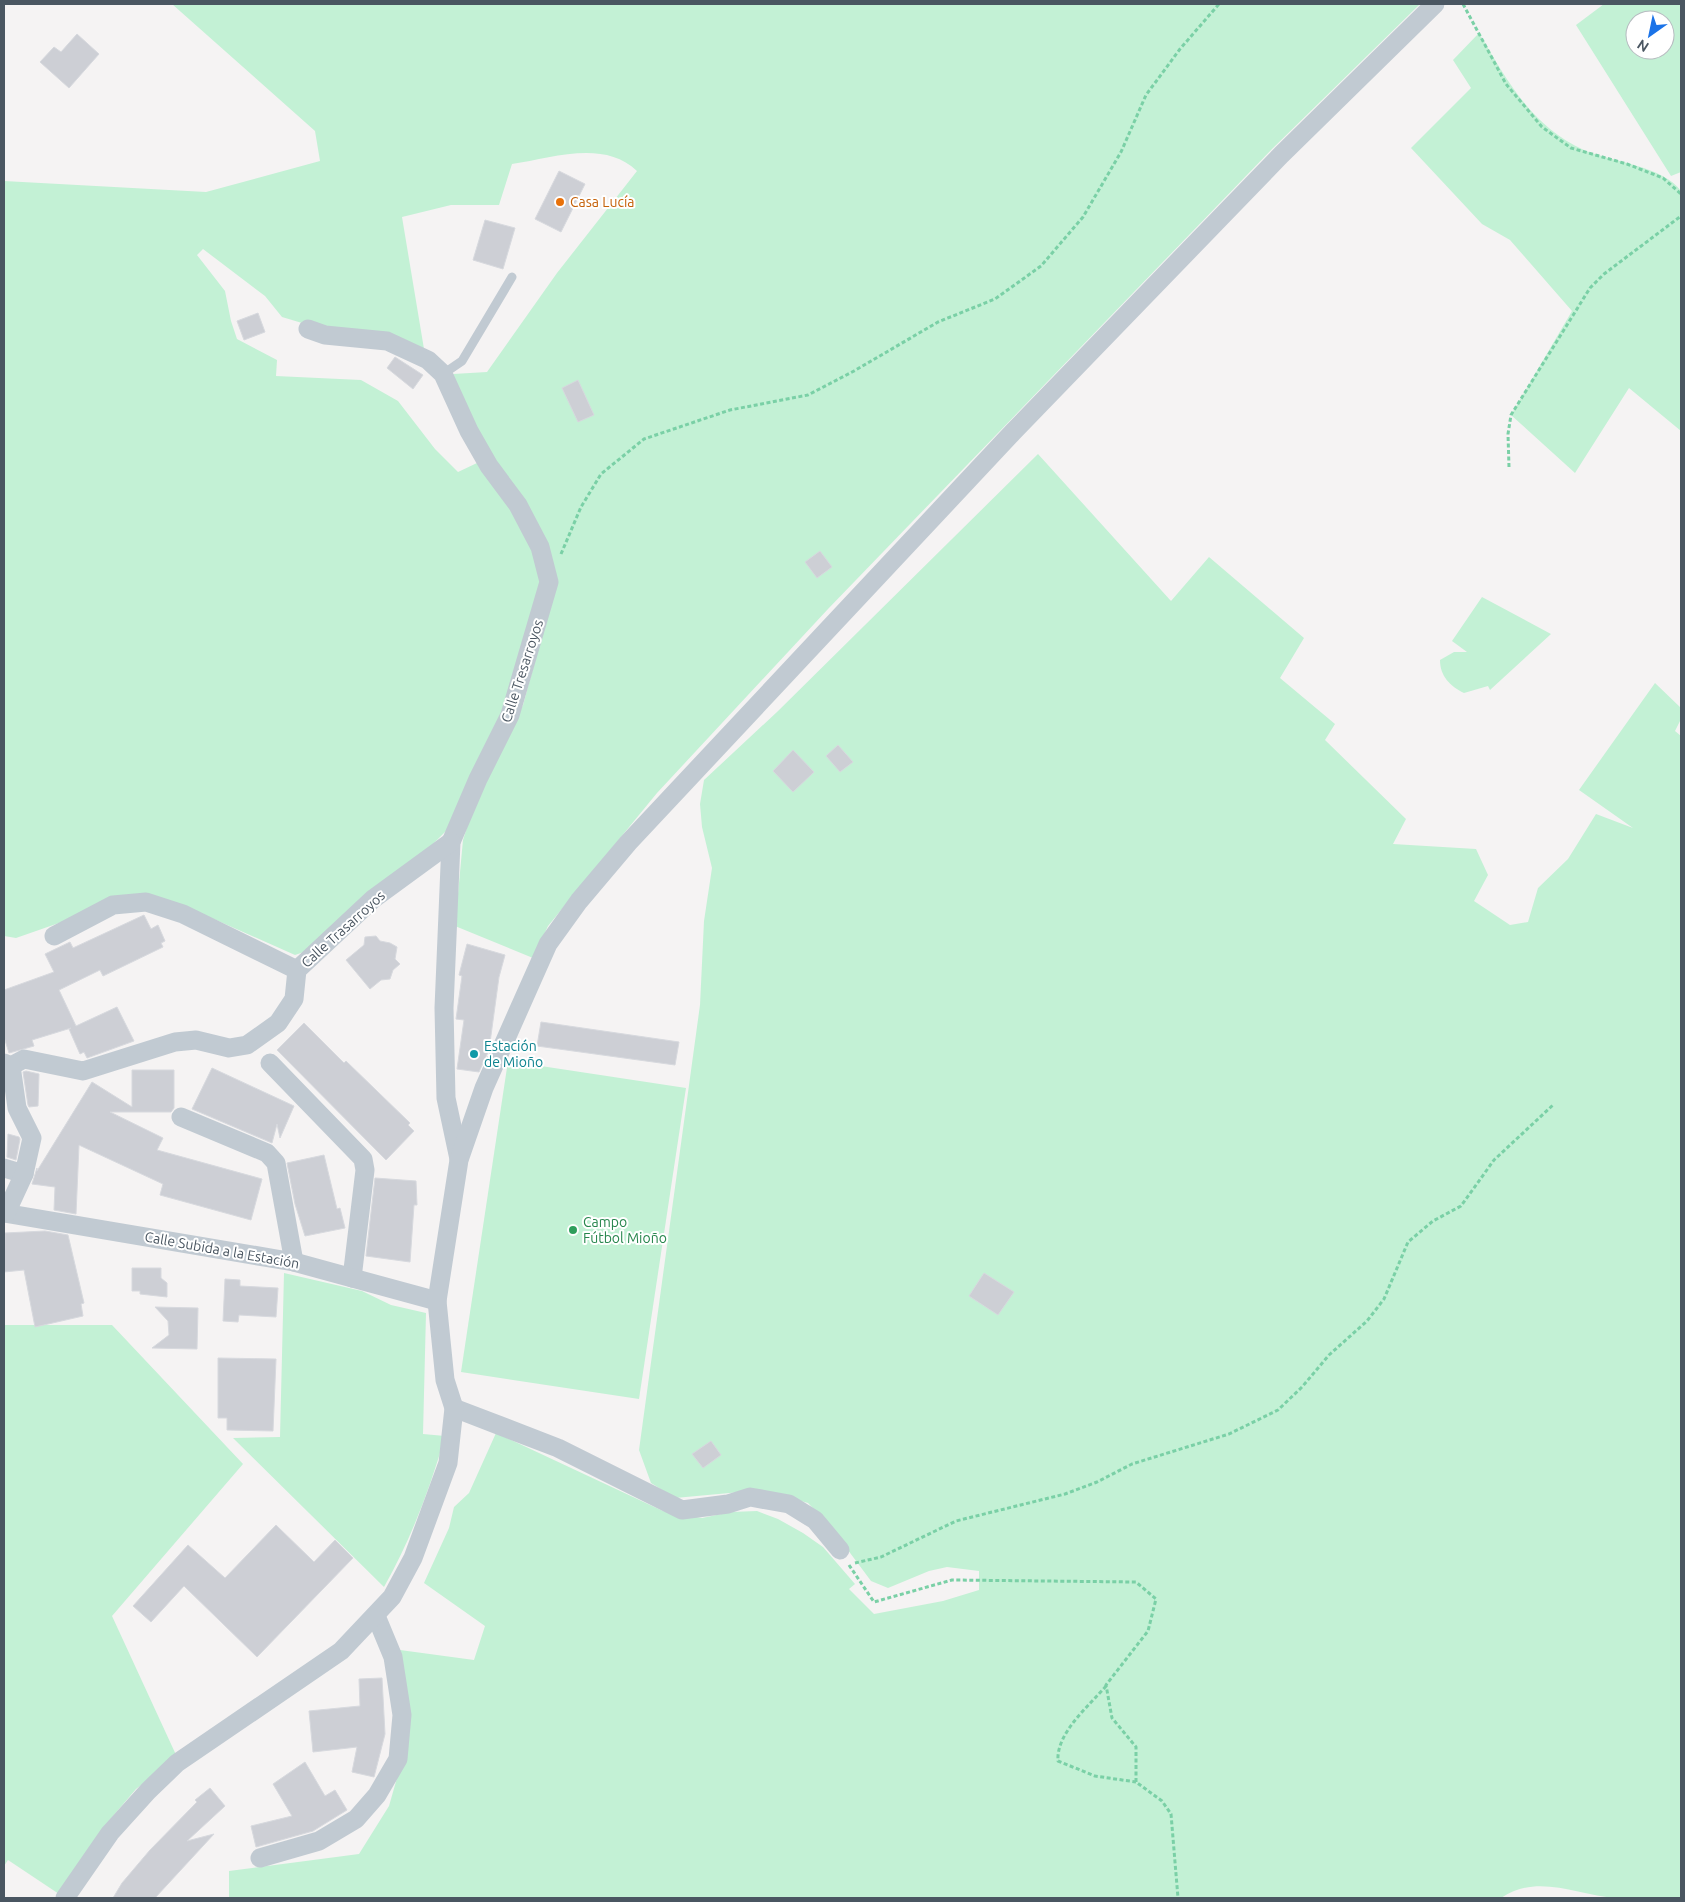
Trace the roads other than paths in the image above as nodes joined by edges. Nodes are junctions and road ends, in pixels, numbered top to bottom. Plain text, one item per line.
1 (1435, 4) edge
2 (512, 277) dead end
3 (308, 328) dead end
4 (444, 374) junction
5 (451, 842) junction
6 (54, 936) dead end
7 (298, 970) junction
8 (270, 1063) dead end
9 (8, 1064) edge
10 (181, 1116) dead end
11 (459, 1160) junction
12 (4, 1168) edge
13 (24, 1174) junction
14 (5, 1213) edge
15 (294, 1262) junction
16 (352, 1278) junction
17 (437, 1301) junction
18 (454, 1408) junction
19 (844, 1557) road end
20 (376, 1616) junction
21 (260, 1858) dead end
22 (65, 1898) edge

1 - 11 street
2 - 4 lane
3 - 4 street
4 - 5 street, Calle Tresarroyos
5 - 7 street, Calle Trasarroyos
5 - 11 street, Calle Tresarroyos
6 - 7 street
7 - 9 street, Calle Trasarroyos
8 - 16 street
9 - 13 street
10 - 15 street
11 - 17 street
12 - 13 street
13 - 14 street
14 - 15 street, Calle Subida a la Estación
15 - 16 street, Calle Subida a la Estación
16 - 17 street, Calle Subida a la Estación
17 - 18 street
18 - 19 street
18 - 20 street
20 - 21 street
20 - 22 street

